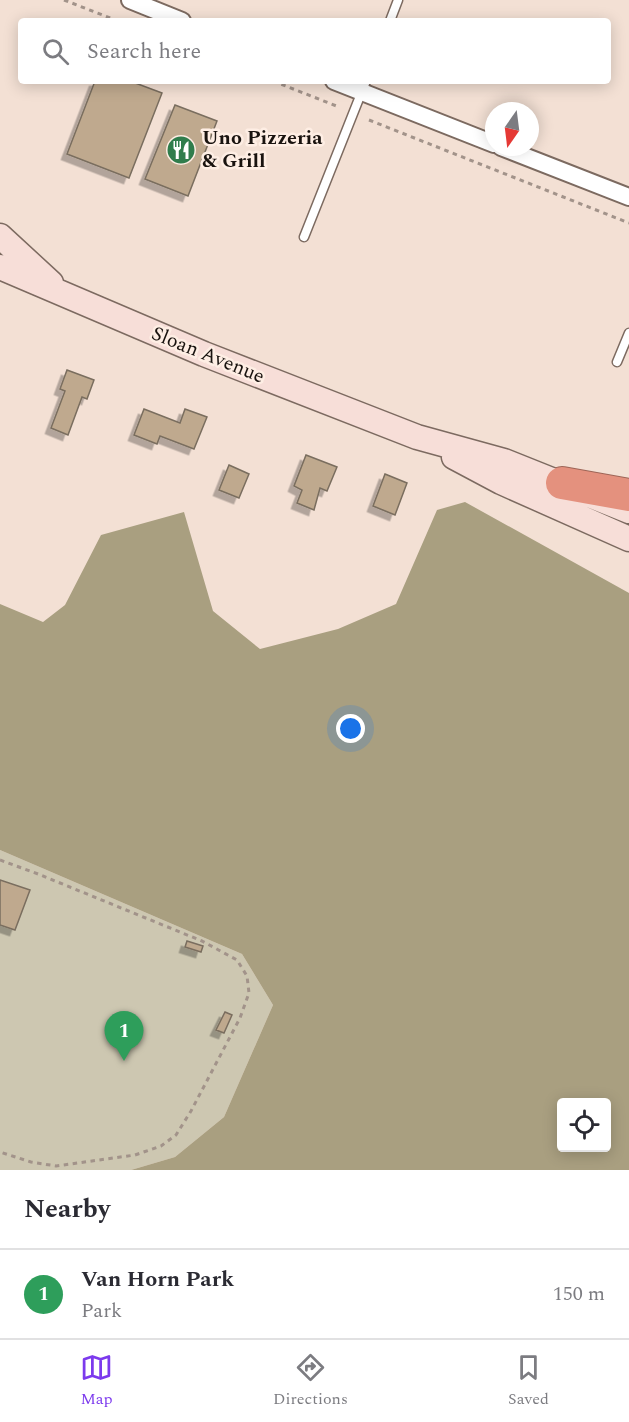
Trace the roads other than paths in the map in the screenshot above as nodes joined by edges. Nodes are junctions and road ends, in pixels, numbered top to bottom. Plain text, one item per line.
1 (130, 0) edge
2 (398, 0) edge
3 (164, 17) edge
4 (391, 18) edge
5 (364, 86) edge
6 (485, 140) edge
7 (524, 156) edge
8 (629, 197) edge
9 (0, 236) edge
10 (304, 237) dead end
11 (0, 267) edge
12 (64, 294) junction
13 (629, 333) edge
14 (617, 362) dead end
15 (417, 437) junction
16 (562, 483) junction
17 (629, 495) edge
18 (629, 511) edge
19 (629, 539) edge

1 - 3 street
2 - 4 lane
5 - 6 street
5 - 10 lane
7 - 8 street
9 - 12 main road
11 - 12 main road, Sloan Avenue
12 - 15 main road, Sloan Avenue
13 - 14 lane
15 - 16 main road, Sloan Avenue
15 - 19 main road, Sloan Avenue
16 - 17 highway
16 - 18 main road, Sloan Avenue

